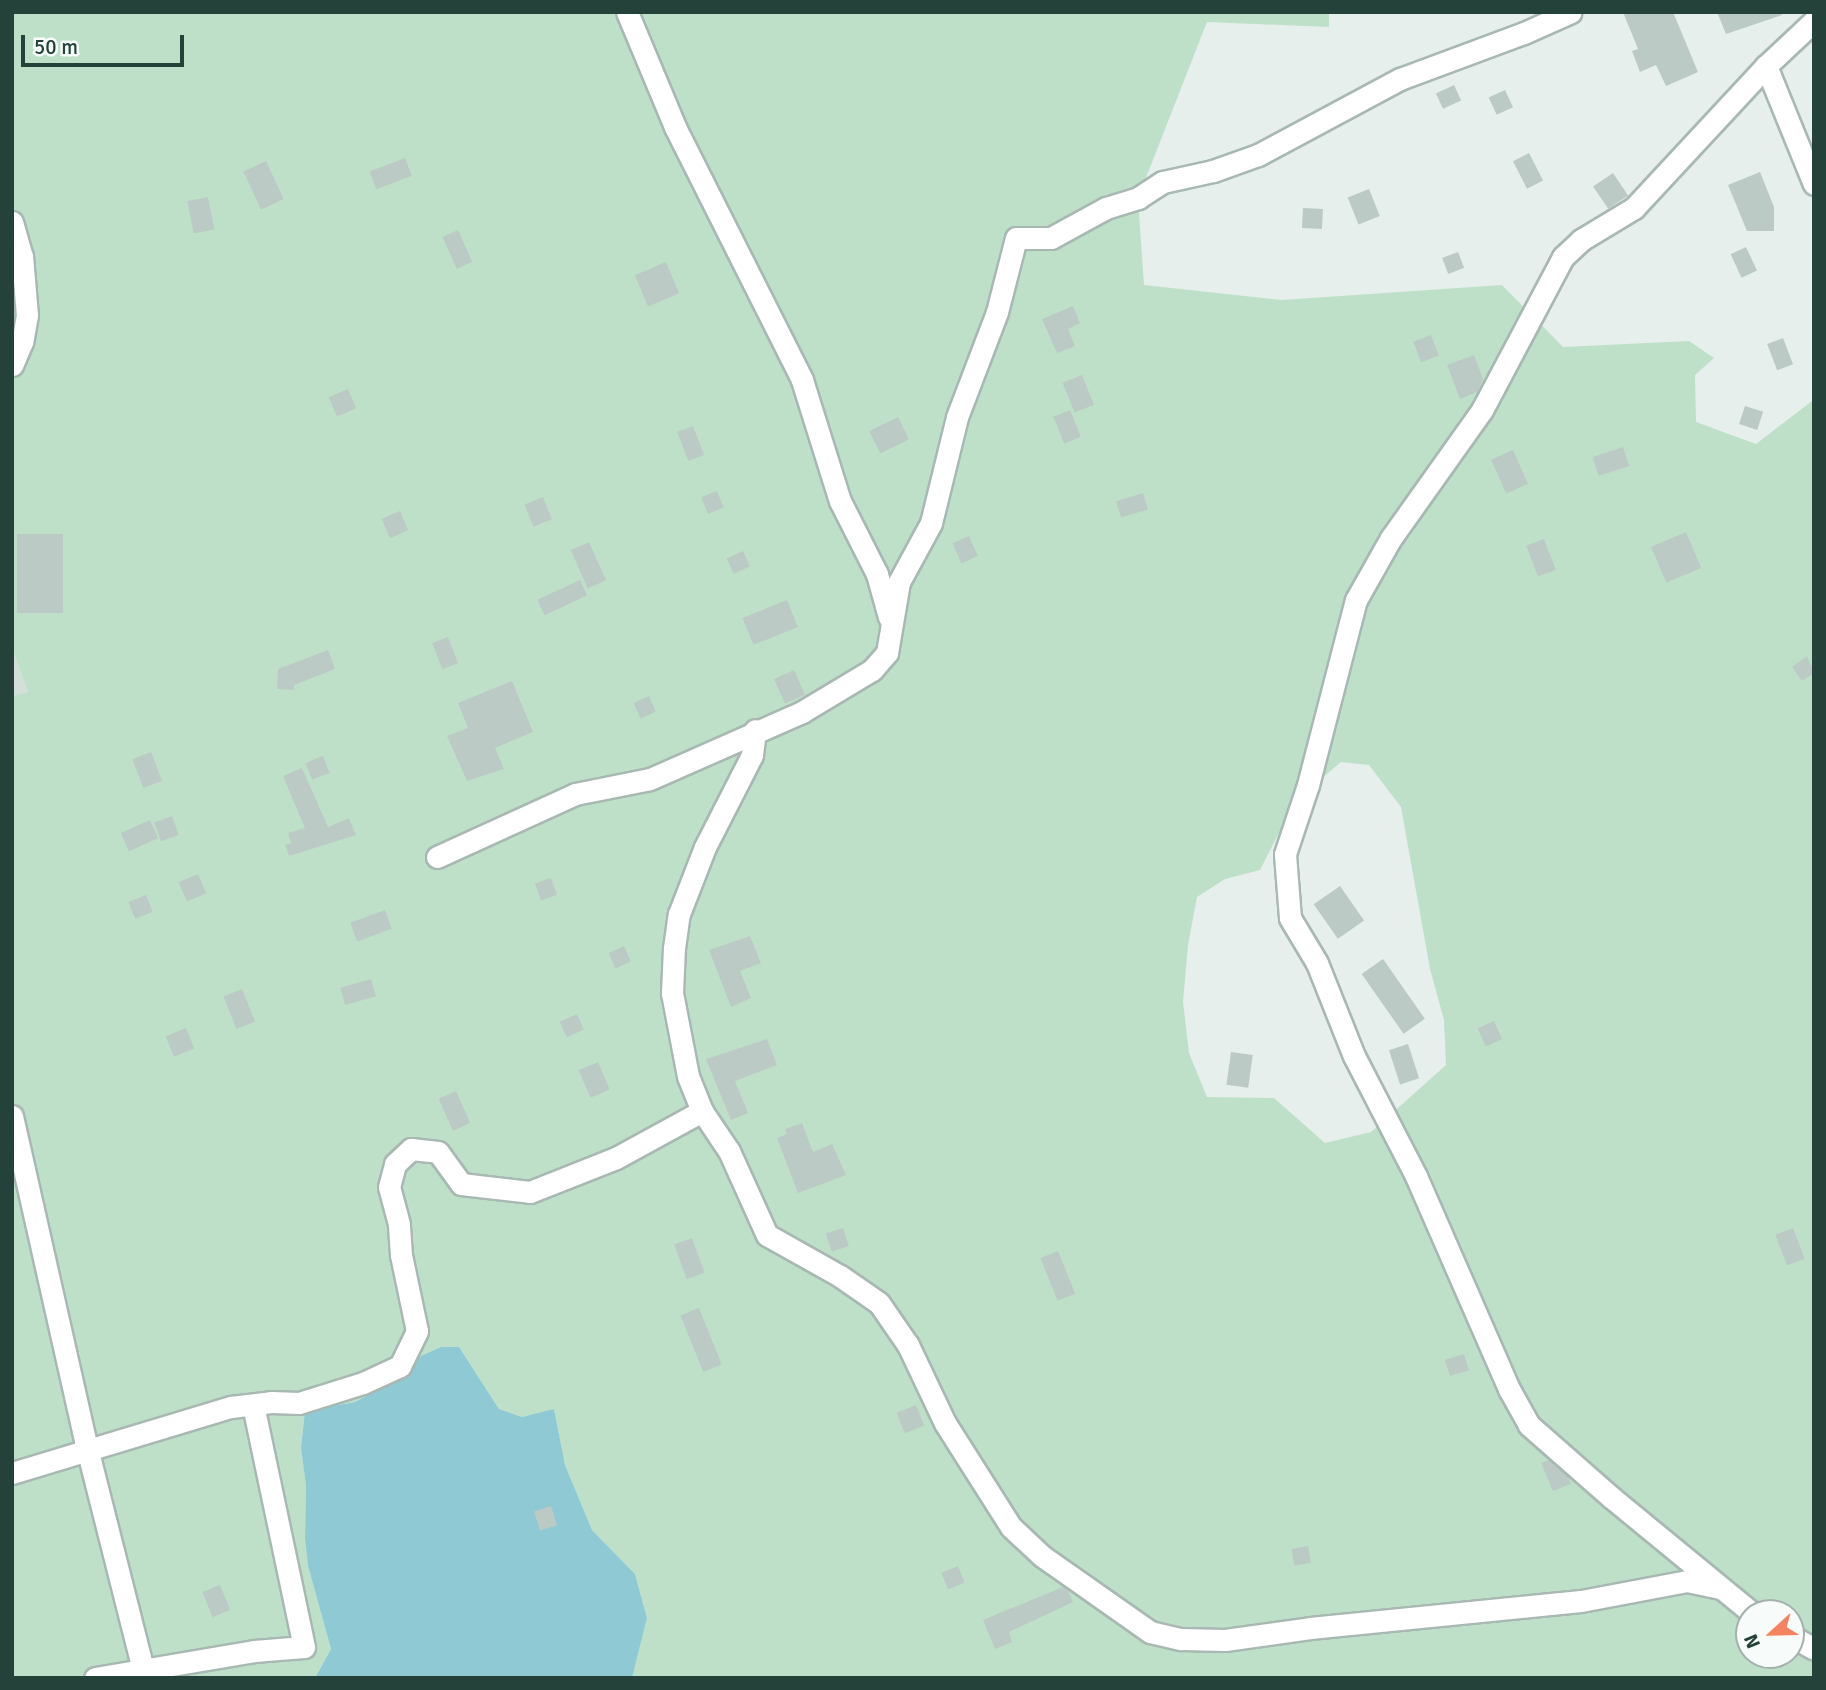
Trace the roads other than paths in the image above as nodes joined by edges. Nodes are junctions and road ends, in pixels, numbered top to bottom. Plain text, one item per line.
1 (627, 12) edge
2 (1571, 12) edge
3 (1810, 28) edge
4 (1766, 66) junction
5 (1814, 184) edge
6 (12, 222) edge
7 (12, 365) edge
8 (891, 623) junction
9 (754, 730) junction
10 (437, 857) dead end
11 (702, 1111) junction
12 (12, 1116) edge
13 (253, 1405) junction
14 (88, 1452) junction
15 (12, 1473) edge
16 (1721, 1588) junction
17 (1735, 1599) edge
18 (144, 1674) edge
19 (95, 1678) edge

1 - 8 street
2 - 8 street
3 - 4 street
4 - 5 street
4 - 16 street
6 - 7 street
8 - 9 street
9 - 10 street
9 - 11 street
11 - 13 street
11 - 16 street
12 - 14 street
13 - 14 street
13 - 18 street
14 - 15 street
14 - 18 street
16 - 17 street
18 - 19 street

